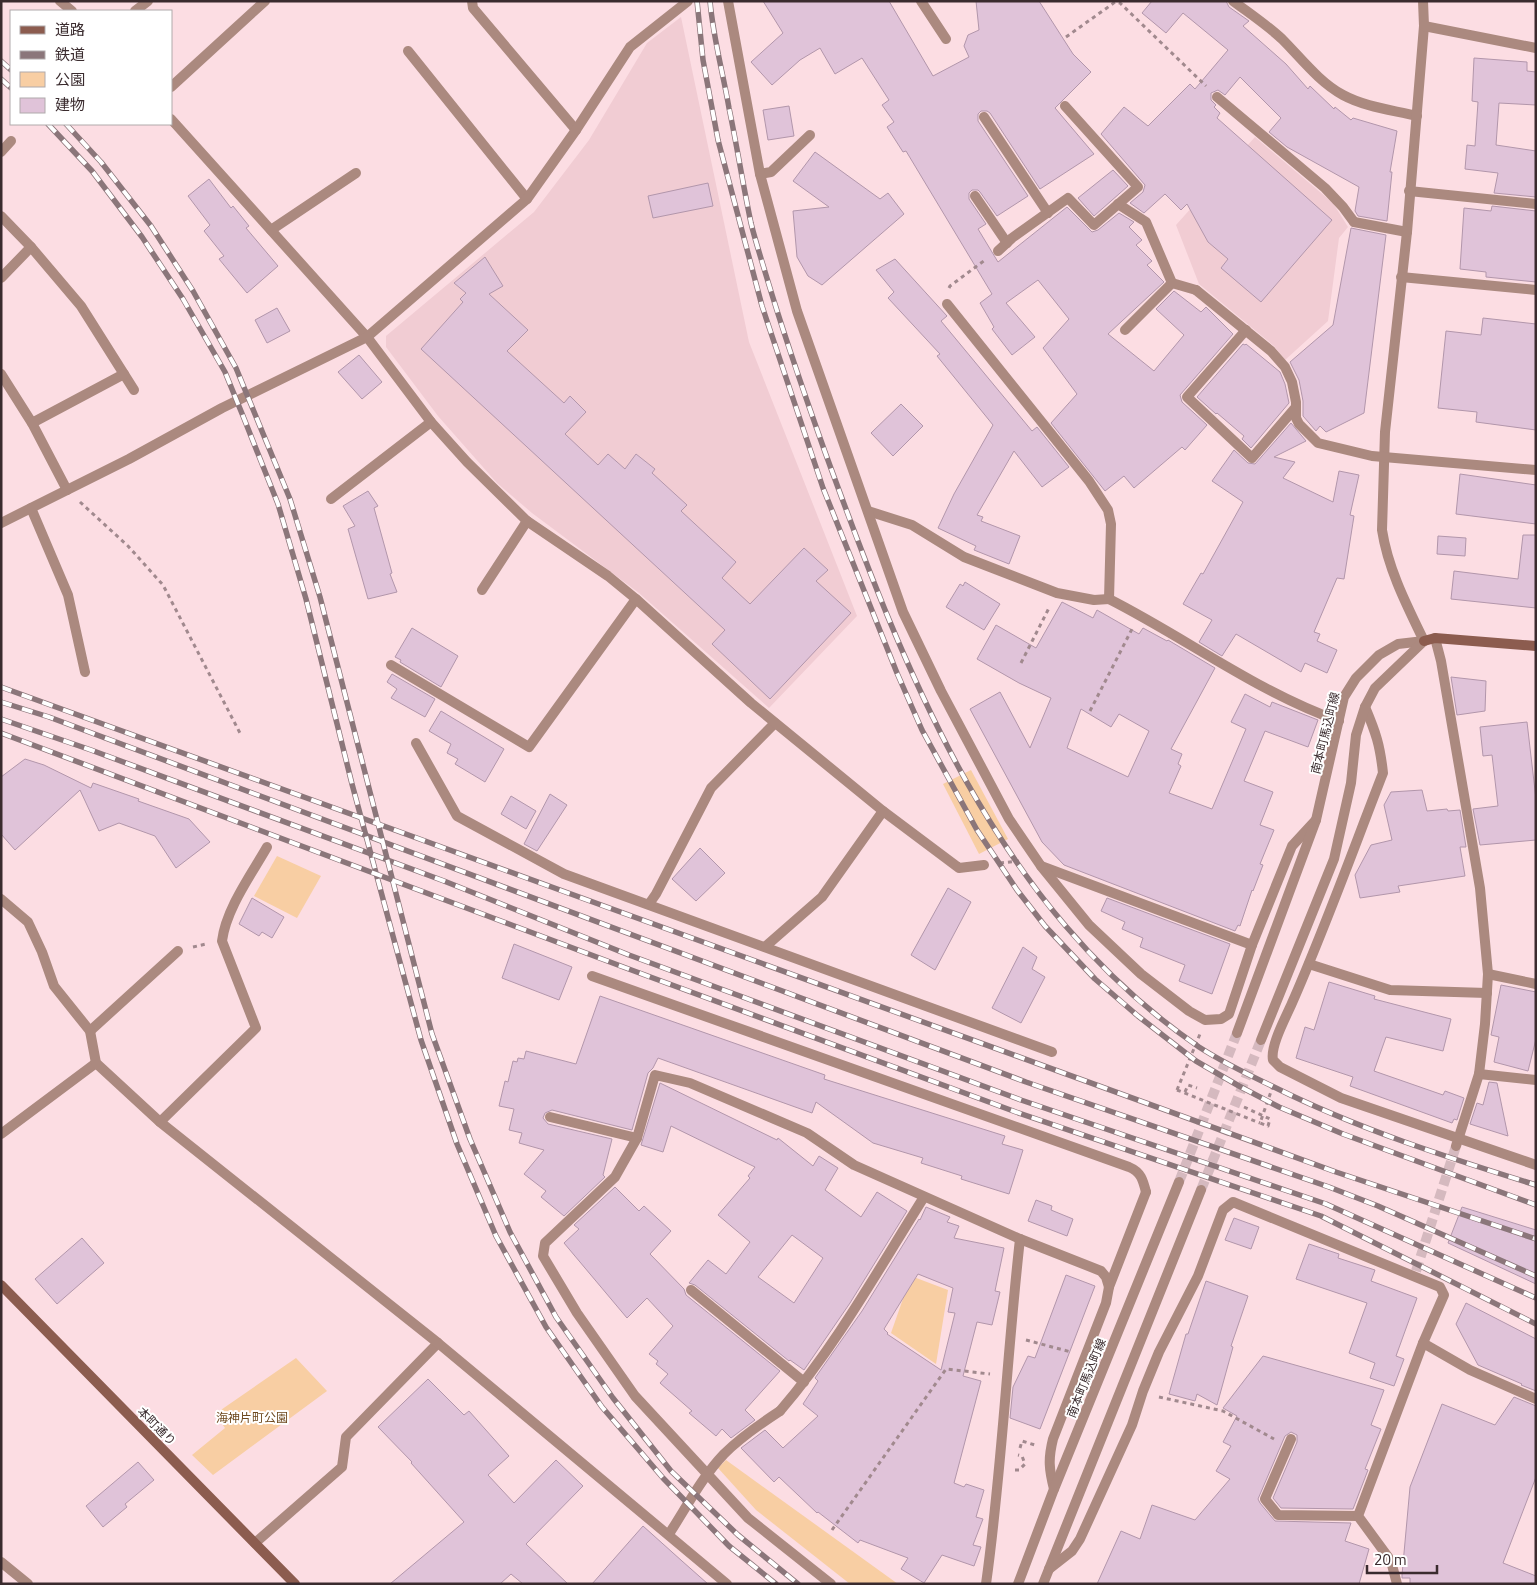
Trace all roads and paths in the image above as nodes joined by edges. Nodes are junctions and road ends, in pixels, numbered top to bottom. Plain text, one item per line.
1 (60, 1) edge
2 (148, 1) edge
3 (265, 1) edge
4 (472, 1) edge
5 (688, 1) edge
6 (728, 1) edge
7 (920, 1) edge
8 (1233, 1) edge
9 (1423, 1) edge
10 (1121, 2) edge
11 (71, 10) edge
12 (136, 10) edge
13 (1424, 26) junction
14 (1066, 37) dead end
15 (946, 39) dead end
16 (1536, 48) edge
17 (408, 51) dead end
18 (172, 86) edge
19 (1217, 97) joint
20 (1065, 106) dead end
21 (1417, 116) junction
22 (984, 117) dead end
23 (172, 120) edge
24 (576, 130) junction
25 (810, 135) dead end
26 (11, 141) dead end
27 (1, 152) edge
28 (356, 173) dead end
29 (760, 174) junction
30 (1409, 192) junction
31 (975, 196) dead end
32 (527, 199) junction
33 (1118, 204) junction
34 (1536, 204) edge
35 (1048, 213) junction
36 (1, 216) edge
37 (271, 230) junction
38 (1407, 232) junction
39 (1007, 243) junction
40 (31, 247) junction
41 (998, 251) joint
42 (1401, 277) junction
43 (1, 278) edge
44 (1172, 283) junction
45 (1536, 290) edge
46 (947, 304) joint
47 (1125, 330) dead end
48 (1246, 330) junction
49 (368, 336) junction
50 (1, 374) edge
51 (124, 374) junction
52 (134, 390) dead end
53 (1296, 407) junction
54 (431, 422) junction
55 (32, 423) junction
56 (1384, 457) junction
57 (1536, 470) edge
58 (67, 490) junction
59 (332, 499) dead end
60 (31, 508) junction
61 (868, 511) junction
62 (527, 521) junction
63 (1, 523) edge
64 (482, 590) dead end
65 (1057, 592) junction
66 (636, 599) junction
67 (1109, 599) junction
68 (1140, 615) junction
69 (1435, 638) junction
70 (1424, 641) junction
71 (1536, 646) edge
72 (1021, 663) dead end
73 (391, 665) dead end
74 (85, 672) dead end
75 (1365, 707) junction
76 (1090, 711) dead end
77 (1339, 721) junction
78 (775, 723) junction
79 (241, 735) dead end
80 (416, 743) dead end
81 (883, 811) junction
82 (1316, 820) junction
83 (267, 847) dead end
84 (1039, 862) junction
85 (984, 865) joint
86 (1, 899) edge
87 (649, 904) junction
88 (222, 940) junction
89 (1252, 945) junction
90 (766, 946) junction
91 (178, 951) joint
92 (1309, 964) junction
93 (1488, 974) junction
94 (592, 976) dead end
95 (1536, 984) edge
96 (1487, 993) junction
97 (1202, 1028) dead end
98 (90, 1031) junction
99 (1237, 1032) tunnel mouth
100 (1261, 1040) tunnel mouth
101 (1052, 1052) dead end
102 (96, 1063) junction
103 (1280, 1067) junction
104 (1479, 1074) junction
105 (1536, 1080) edge
106 (1197, 1088) dead end
107 (1185, 1092) junction
108 (1244, 1107) dead end
109 (550, 1117) dead end
110 (160, 1122) junction
111 (1260, 1123) junction
112 (1, 1134) edge
113 (637, 1138) junction
114 (1457, 1142) junction
115 (1536, 1165) edge
116 (1179, 1182) tunnel mouth
117 (1201, 1190) tunnel mouth
118 (924, 1197) junction
119 (1020, 1239) junction
120 (1, 1285) edge
121 (1109, 1287) junction
122 (691, 1290) dead end
123 (1011, 1337) junction
124 (438, 1343) junction
125 (1424, 1343) junction
126 (1078, 1354) dead end
127 (1006, 1376) junction
128 (804, 1382) junction
129 (1154, 1396) dead end
130 (1536, 1399) edge
131 (1289, 1442) joint
132 (1042, 1447) dead end
133 (1018, 1455) dead end
134 (708, 1475) junction
135 (1054, 1489) junction
136 (1358, 1516) junction
137 (832, 1530) dead end
138 (668, 1534) junction
139 (255, 1543) junction
140 (1, 1562) edge
141 (1049, 1569) junction
142 (28, 1584) edge
143 (295, 1584) edge
144 (727, 1584) edge
145 (831, 1584) edge
146 (986, 1584) edge
147 (1018, 1584) edge
148 (1043, 1584) edge
149 (1397, 1584) edge

1 - 11 street
2 - 12 street
3 - 18 street
4 - 24 street
5 - 24 street
6 - 29 street
7 - 15 street
8 - 21 street
9 - 13 street
10 - 14 path
10 - 19 path
13 - 16 street
13 - 21 street
17 - 32 street
19 - 38 street
20 - 33 street
21 - 30 street
22 - 35 street
23 - 37 street
24 - 32 street
25 - 29 street
26 - 27 street
28 - 37 street
29 - 61 street
30 - 34 street
30 - 38 street
31 - 39 street
32 - 49 street
33 - 35 street
33 - 44 street
35 - 39 street
36 - 40 street
37 - 49 street
38 - 42 street
39 - 41 street
40 - 43 street
40 - 51 street
41 - 46 path
42 - 45 street
42 - 56 street
44 - 47 street
44 - 48 street
46 - 67 street
48 - 53 street
48 - 53 street
49 - 54 street
49 - 58 street
50 - 55 street
51 - 52 street
51 - 55 street
53 - 56 street
54 - 59 street
54 - 62 street
55 - 58 street
56 - 57 street
56 - 70 street
58 - 60 street
58 - 79 path
60 - 63 street
60 - 74 street
61 - 65 street
61 - 84 street
62 - 64 street
62 - 66 street
65 - 67 street
65 - 72 path
66 - 73 street
66 - 78 street
67 - 68 street
68 - 76 path
68 - 77 street
69 - 70 street
69 - 71 street
69 - 93 street
70 - 75 street
70 - 77 street, 南本町馬込町線
75 - 92 street
75 - 100 street
77 - 82 street, 南本町馬込町線
78 - 81 street
78 - 87 street
80 - 87 street
81 - 85 street
81 - 90 street
82 - 89 street
82 - 99 street, 南本町馬込町線
83 - 88 street
84 - 85 path
84 - 89 street
84 - 89 street
86 - 98 street
87 - 90 street
88 - 91 path
88 - 110 street
90 - 101 street
91 - 98 street
92 - 96 street
92 - 103 street
93 - 95 street
93 - 96 street
94 - 121 street
96 - 104 street
97 - 107 path
98 - 102 street
102 - 110 street
102 - 112 street
103 - 111 path
103 - 114 street
104 - 105 street
104 - 114 street
106 - 107 path
107 - 111 path, bridge
108 - 111 path
109 - 113 street
110 - 124 street
113 - 118 street
113 - 134 street
114 - 115 street
116 - 135 street, 南本町馬込町線
117 - 141 street
118 - 119 street
118 - 128 street
119 - 121 street
119 - 123 street
120 - 139 street, 本町通り
121 - 135 street
122 - 128 street
123 - 126 path
123 - 127 street
124 - 138 street
124 - 139 street
125 - 130 street
125 - 136 street
125 - 141 street
127 - 137 path
127 - 146 street
128 - 134 street
129 - 131 path
131 - 136 street
132 - 133 path
134 - 138 street
134 - 145 street
135 - 147 street, 南本町馬込町線
136 - 149 street
138 - 144 street
139 - 143 street, 本町通り
140 - 142 street
141 - 148 street

